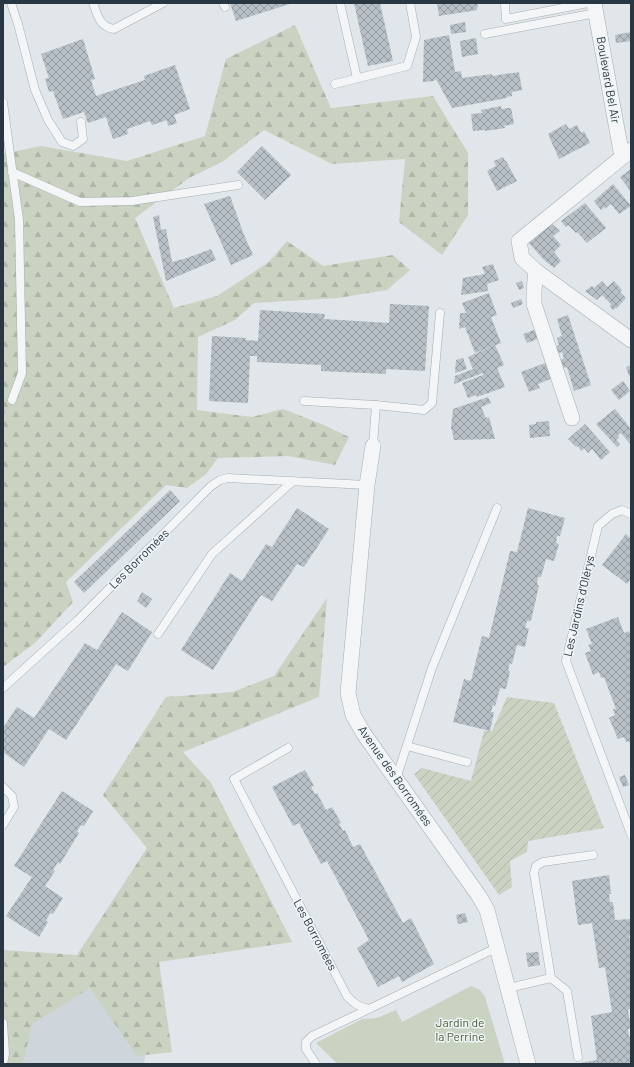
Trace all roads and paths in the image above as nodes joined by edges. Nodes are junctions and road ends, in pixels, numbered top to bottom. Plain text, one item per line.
1 (11, 3) edge
2 (93, 3) edge
3 (163, 3) edge
4 (340, 3) edge
5 (410, 3) edge
6 (505, 6) dead end
7 (593, 6) edge
8 (485, 34) dead end
9 (357, 78) junction
10 (335, 84) dead end
11 (3, 102) edge
12 (81, 122) dead end
13 (626, 154) edge
14 (12, 172) junction
15 (238, 185) dead end
16 (536, 271) junction
17 (440, 313) dead end
18 (631, 340) edge
19 (12, 400) dead end
20 (304, 401) dead end
21 (376, 405) junction
22 (572, 418) dead end
23 (373, 446) joint
24 (293, 481) junction
25 (367, 485) junction
26 (497, 508) dead end
27 (631, 514) edge
28 (158, 634) dead end
29 (3, 688) edge
30 (407, 746) junction
31 (288, 748) dead end
32 (467, 762) dead end
33 (396, 778) junction
34 (3, 788) edge
35 (3, 825) edge
36 (631, 834) edge
37 (593, 855) dead end
38 (496, 948) junction
39 (551, 978) junction
40 (508, 988) junction
41 (369, 1009) junction
42 (3, 1023) edge
43 (578, 1057) dead end
44 (3, 1064) edge
45 (316, 1064) edge
46 (528, 1064) edge

1 - 12 lane
2 - 3 lane
4 - 9 lane
5 - 9 lane
6 - 7 lane
7 - 8 lane
7 - 13 street, Boulevard Bel Air
9 - 10 lane
11 - 14 lane
13 - 16 street
14 - 15 lane
14 - 19 lane
16 - 18 street
16 - 22 street
17 - 21 lane
20 - 21 lane
21 - 23 lane
23 - 25 street, Avenue des Borromées
24 - 25 lane, Les Borromées
24 - 28 lane
24 - 29 lane, Les Borromées
25 - 33 street, Avenue des Borromées
26 - 30 lane
27 - 36 lane, Les Jardins d'Olérys
30 - 32 lane
30 - 33 lane
31 - 41 lane, Les Borromées
33 - 38 street, Avenue des Borromées
34 - 35 lane
37 - 39 lane
38 - 40 street, Avenue des Borromées
38 - 41 lane
39 - 40 lane
39 - 43 lane
40 - 46 street, Avenue des Borromées
41 - 45 lane
42 - 44 lane

